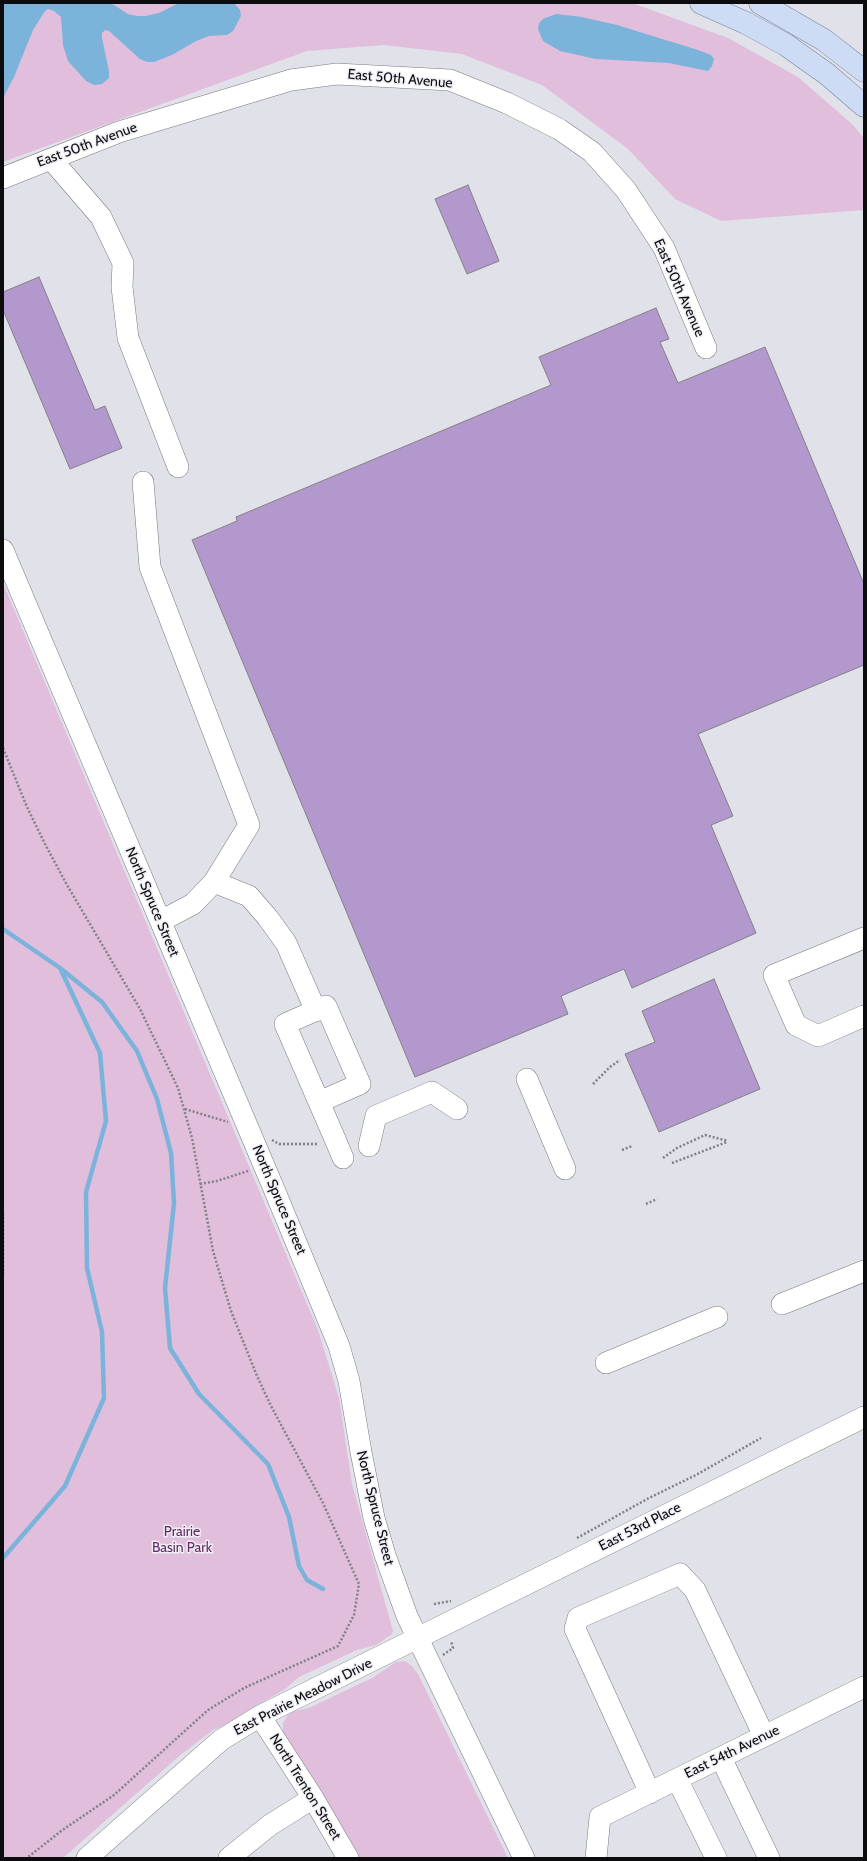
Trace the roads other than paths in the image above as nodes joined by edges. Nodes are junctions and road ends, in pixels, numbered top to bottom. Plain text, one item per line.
1 (701, 3) edge
2 (760, 3) edge
3 (790, 3) edge
4 (824, 40) junction
5 (864, 71) edge
6 (864, 106) edge
7 (50, 159) junction
8 (3, 178) edge
9 (706, 348) dead end
10 (178, 467) dead end
11 (143, 482) dead end
12 (3, 550) edge
13 (214, 882) junction
14 (160, 921) junction
15 (864, 938) edge
16 (316, 1011) junction
17 (864, 1016) edge
18 (527, 1079) dead end
19 (319, 1102) junction
20 (457, 1109) dead end
21 (369, 1146) dead end
22 (343, 1158) dead end
23 (565, 1169) dead end
24 (864, 1271) edge
25 (782, 1304) dead end
26 (717, 1317) dead end
27 (606, 1363) dead end
28 (864, 1417) edge
29 (417, 1639) junction
30 (862, 1693) edge
31 (260, 1716) junction
32 (764, 1736) junction
33 (721, 1758) junction
34 (677, 1779) junction
35 (650, 1793) junction
36 (313, 1798) junction
37 (87, 1858) edge
38 (229, 1858) edge
39 (348, 1858) edge
40 (524, 1858) edge
41 (596, 1858) edge
42 (716, 1858) edge
43 (769, 1858) edge

1 - 6 main road
2 - 4 main road
3 - 4 main road
4 - 5 main road
7 - 8 street, East 50th Avenue
7 - 9 street, East 50th Avenue
7 - 10 street
11 - 13 street
12 - 14 street, North Spruce Street
13 - 14 street
13 - 16 street
14 - 29 street, North Spruce Street
15 - 17 street
16 - 19 street
16 - 19 street
18 - 23 street
19 - 22 street
20 - 21 street
24 - 25 street
26 - 27 street
28 - 29 street, East 53rd Place
29 - 31 street, East Prairie Meadow Drive
29 - 40 street, North Spruce Street
30 - 32 street, East 54th Avenue
31 - 36 street, North Trenton Street
31 - 37 street, East Prairie Meadow Drive
32 - 33 street, East 54th Avenue
32 - 35 street
33 - 34 street, East 54th Avenue
33 - 43 street
34 - 35 street, East 54th Avenue
34 - 42 street
35 - 41 street, East 54th Avenue
36 - 38 street
36 - 39 street, North Trenton Street

